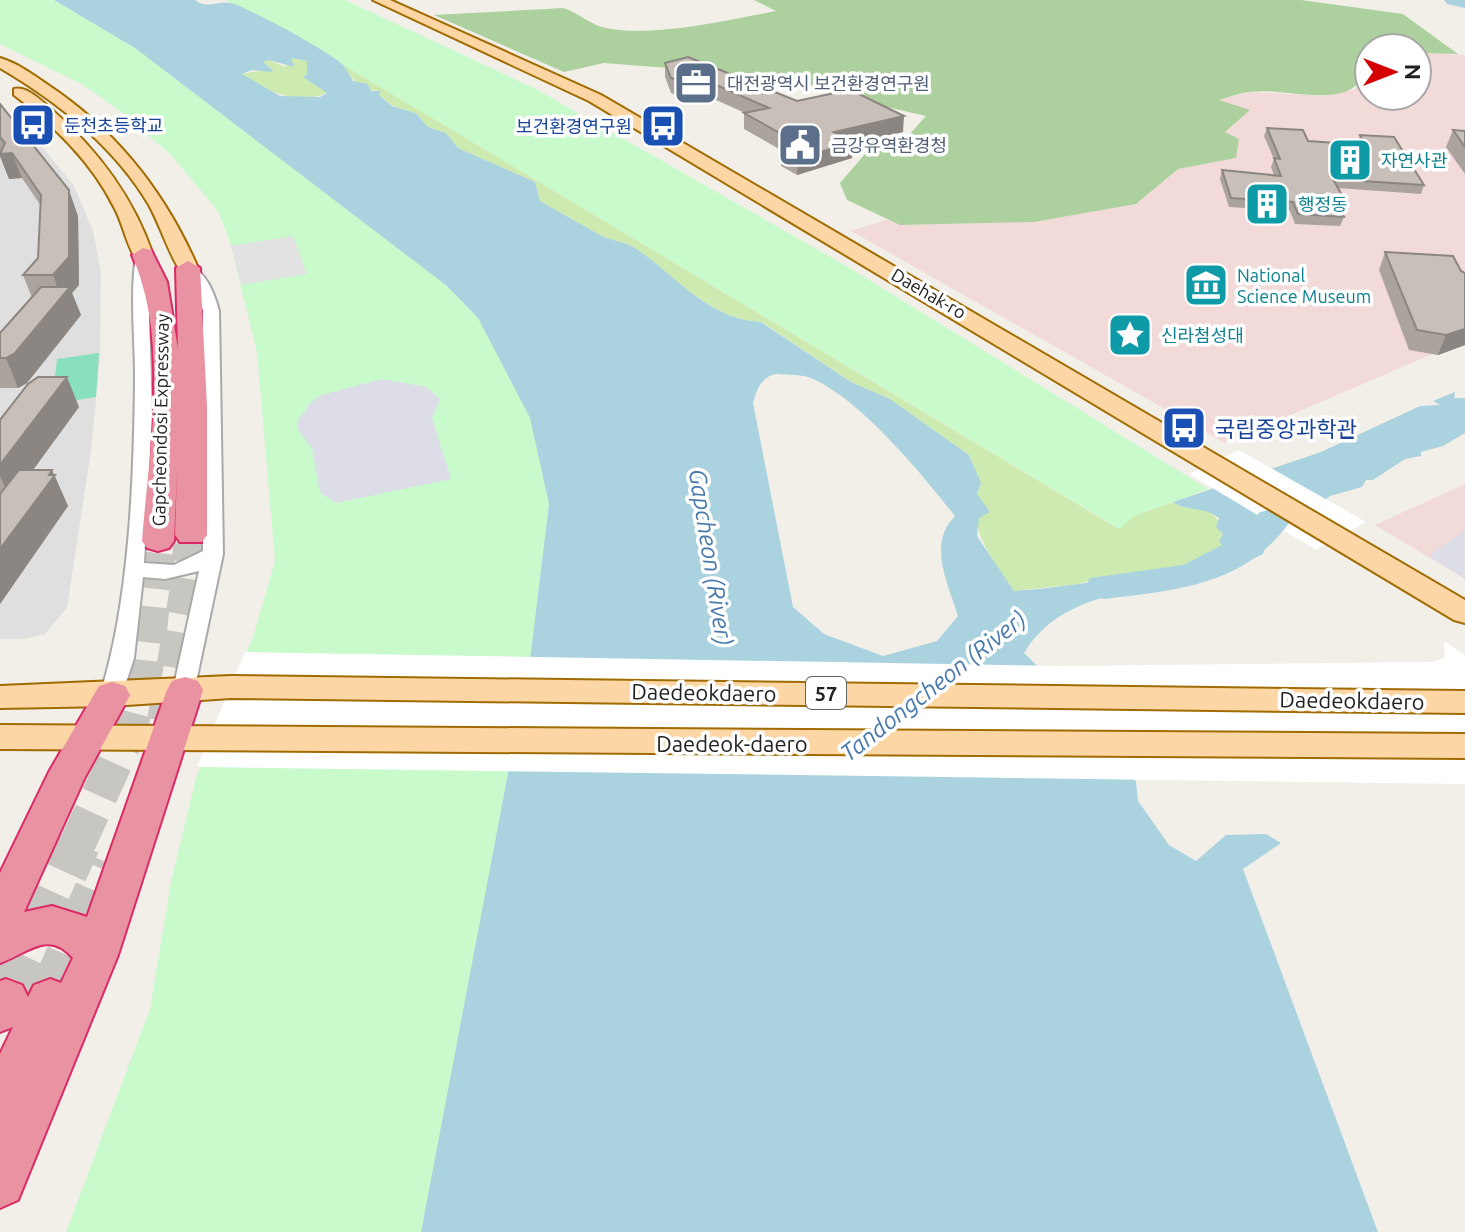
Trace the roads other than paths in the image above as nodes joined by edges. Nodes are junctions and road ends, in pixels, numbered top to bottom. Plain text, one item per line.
1 (379, 0) edge
2 (0, 62) edge
3 (0, 81) edge
4 (143, 255) junction
5 (188, 268) junction
6 (191, 535) tunnel mouth
7 (158, 541) tunnel mouth
8 (213, 554) junction
9 (134, 566) junction
10 (1400, 573) junction
11 (1465, 613) edge
12 (1465, 630) edge
13 (1465, 680) edge
14 (185, 690) junction
15 (112, 695) junction
16 (0, 697) edge
17 (1422, 700) junction
18 (1465, 702) edge
19 (0, 737) edge
20 (91, 737) junction
21 (189, 740) junction
22 (1465, 746) edge
23 (0, 918) edge
24 (0, 944) edge
25 (96, 955) junction
26 (19, 1003) tunnel mouth
27 (0, 1107) edge
28 (0, 1182) edge

1 - 10 main road, Daehak-ro
2 - 5 main road
3 - 4 main road
4 - 7 highway, Gapcheondosi Expressway
4 - 9 street
5 - 6 highway, Gapcheondosi Expressway
5 - 8 street
8 - 9 street
8 - 14 street
9 - 15 street
10 - 11 main road, Daehak-ro
10 - 12 main road
13 - 17 main road
14 - 15 main road, 57
14 - 17 main road, Daedeokdaero / 57
14 - 21 highway
15 - 16 main road, 57
15 - 20 highway
17 - 18 main road, Daedeokdaero / 57
19 - 20 main road, Daedeok-daero
20 - 21 main road, Daedeok-daero
20 - 23 highway
21 - 22 main road, Daedeok-daero
21 - 25 highway
24 - 25 highway
25 - 28 highway
26 - 27 highway

